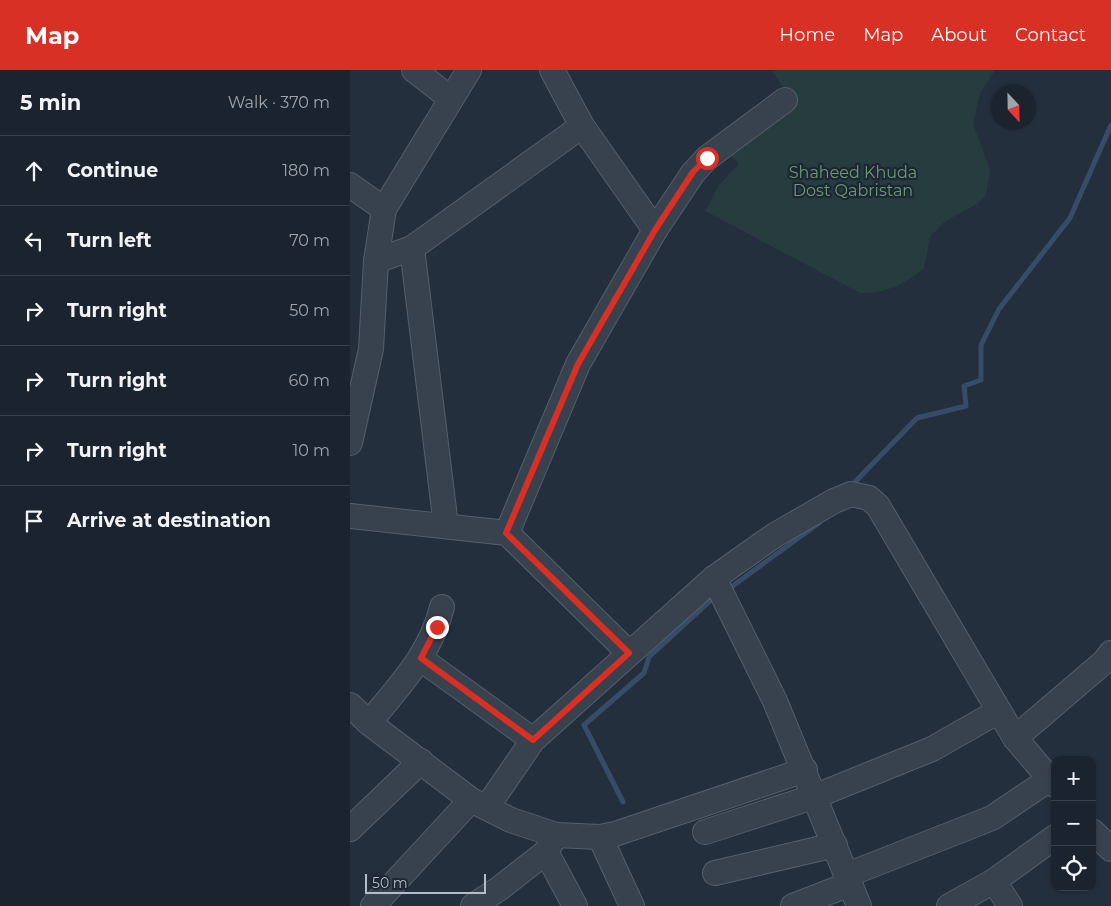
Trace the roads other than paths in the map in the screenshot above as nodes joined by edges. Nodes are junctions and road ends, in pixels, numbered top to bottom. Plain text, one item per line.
1 (414, 70) edge
2 (469, 70) edge
3 (552, 70) edge
4 (450, 98) junction
5 (785, 100) dead end
6 (582, 126) junction
7 (350, 185) edge
8 (384, 209) junction
9 (655, 230) junction
10 (412, 248) junction
11 (376, 261) junction
12 (350, 443) edge
13 (350, 516) edge
14 (446, 526) junction
15 (506, 533) junction
16 (714, 578) junction
17 (442, 607) dead end
18 (629, 653) junction
19 (1111, 653) edge
20 (421, 658) junction
21 (350, 705) edge
22 (999, 711) junction
23 (369, 723) junction
24 (1016, 738) junction
25 (533, 740) junction
26 (420, 761) junction
27 (805, 770) junction
28 (1051, 781) edge
29 (1051, 783) edge
30 (816, 796) junction
31 (479, 803) junction
32 (350, 829) edge
33 (705, 832) dead end
34 (1096, 835) edge
35 (600, 837) junction
36 (1051, 840) edge
37 (551, 844) junction
38 (835, 845) junction
39 (1111, 849) edge
40 (715, 873) dead end
41 (849, 879) junction
42 (994, 881) junction
43 (505, 897) edge
44 (373, 906) edge
45 (474, 906) edge
46 (574, 906) edge
47 (632, 906) edge
48 (793, 906) edge
49 (859, 906) edge
50 (949, 906) edge
51 (1010, 906) edge

1 - 4 street
2 - 4 street
3 - 6 street
4 - 8 street
5 - 9 street
6 - 9 street
6 - 10 street
7 - 8 street
8 - 11 street
9 - 15 street
10 - 11 street
10 - 14 street
11 - 12 street
13 - 14 street
14 - 15 street
15 - 18 street
16 - 18 street
16 - 22 street
16 - 27 street
17 - 20 street
18 - 25 street
19 - 24 street
20 - 23 street
20 - 25 street
21 - 23 street
22 - 24 street
22 - 30 street
23 - 26 street
24 - 28 street
25 - 31 street
26 - 31 street
26 - 32 street
27 - 30 street
27 - 35 street
29 - 41 street
30 - 33 street
30 - 38 street
31 - 37 street
31 - 44 street
34 - 39 street
35 - 37 street
35 - 47 street
36 - 42 street
37 - 43 street
37 - 46 street
38 - 40 street
38 - 41 street
41 - 48 street
41 - 49 street
42 - 50 street
42 - 51 street
43 - 45 street

